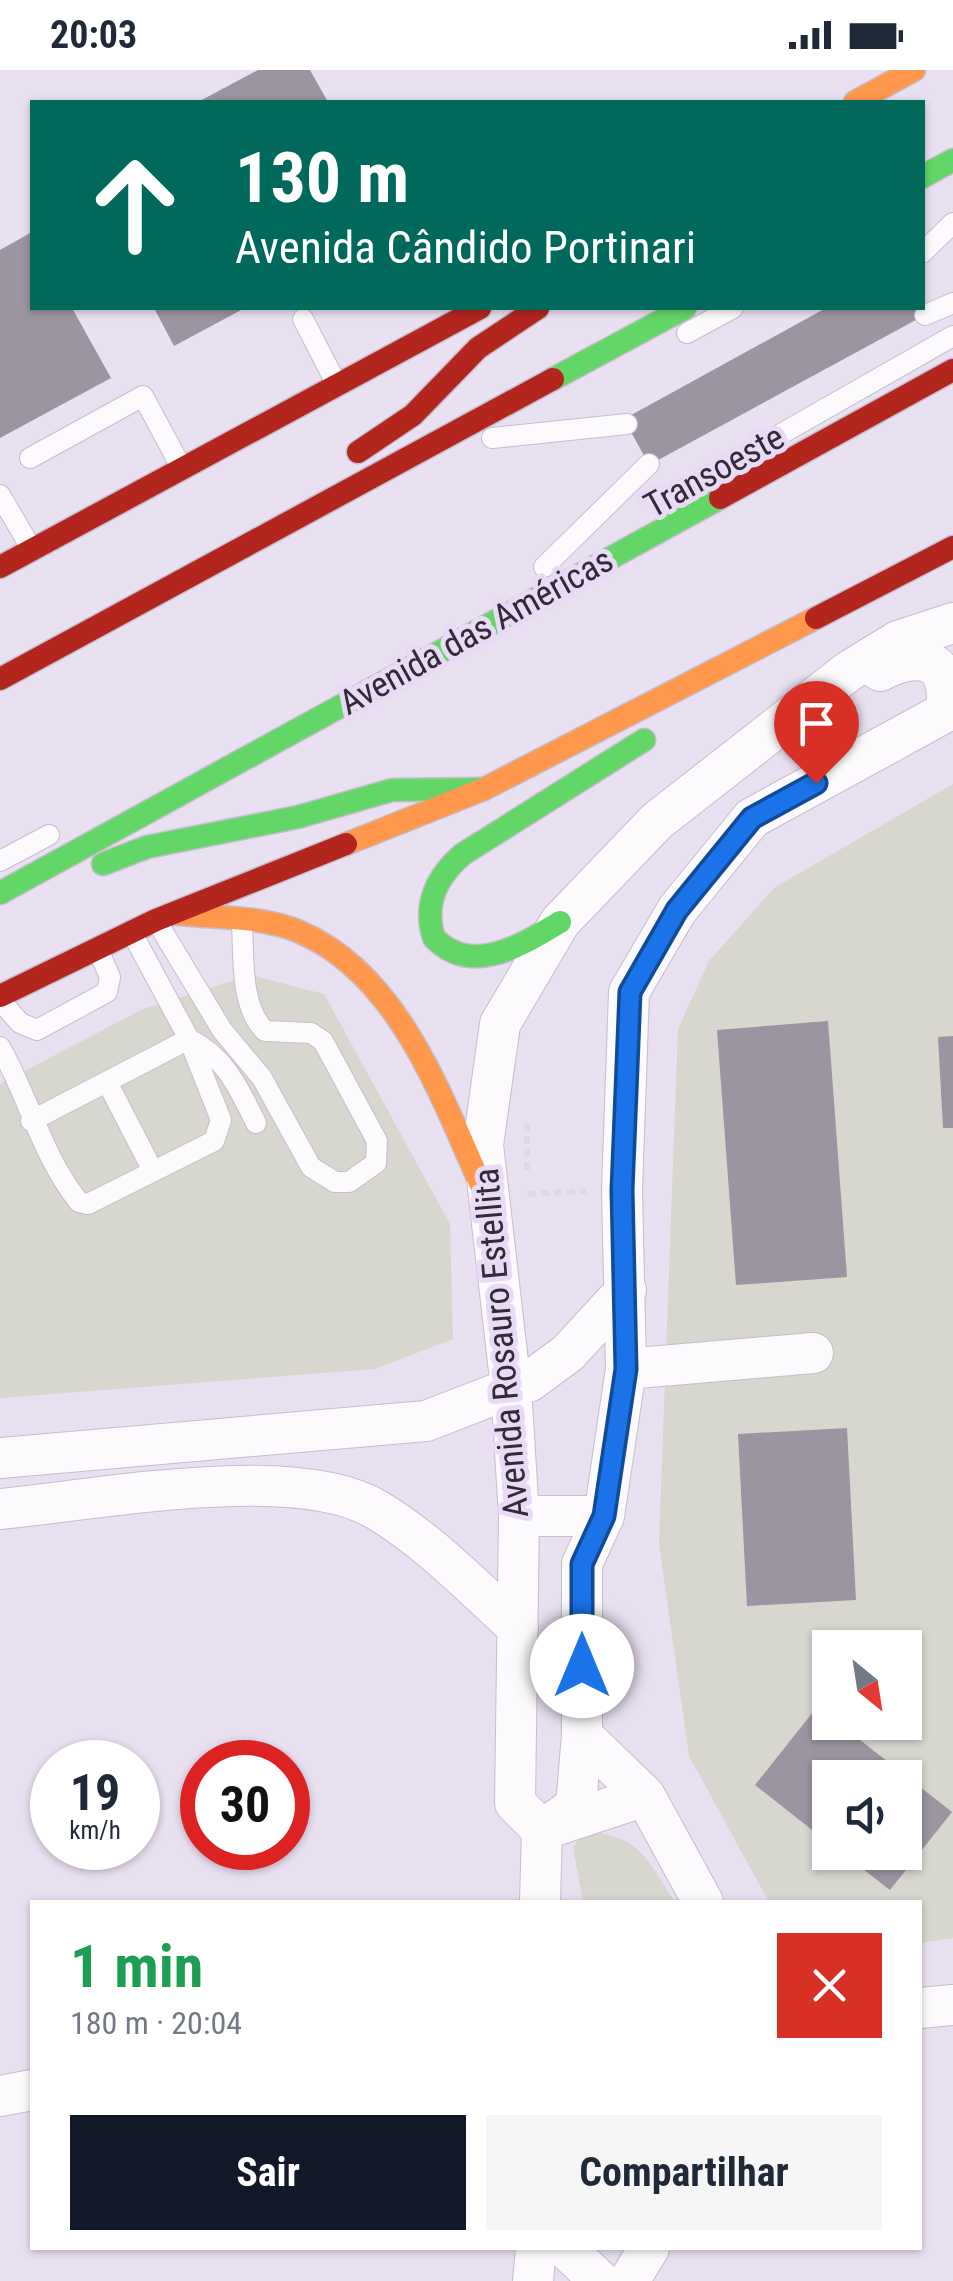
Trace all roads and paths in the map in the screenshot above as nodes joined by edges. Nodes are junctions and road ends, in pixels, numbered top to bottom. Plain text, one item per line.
1 (914, 70) edge
2 (860, 100) edge
3 (953, 160) edge
4 (925, 175) edge
5 (953, 223) edge
6 (925, 250) edge
7 (953, 304) edge
8 (473, 310) edge
9 (535, 310) edge
10 (680, 310) edge
11 (729, 310) edge
12 (926, 315) dead end
13 (303, 320) dead end
14 (953, 336) edge
15 (664, 345) dead end
16 (953, 370) edge
17 (336, 383) junction
18 (544, 410) dead end
19 (627, 424) dead end
20 (766, 442) dead end
21 (30, 458) dead end
22 (648, 464) dead end
23 (182, 468) junction
24 (0, 495) edge
25 (320, 507) junction
26 (612, 529) dead end
27 (953, 546) edge
28 (32, 550) junction
29 (0, 568) edge
30 (953, 623) edge
31 (0, 679) edge
32 (689, 684) junction
33 (950, 710) edge
34 (799, 713) junction
35 (484, 789) junction
36 (70, 824) dead end
37 (0, 862) edge
38 (0, 892) edge
39 (0, 911) edge
40 (166, 917) junction
41 (242, 920) junction
42 (560, 922) junction
43 (131, 931) junction
44 (97, 947) junction
45 (0, 997) edge
46 (189, 1039) junction
47 (0, 1047) edge
48 (106, 1082) junction
49 (527, 1119) dead end
50 (32, 1120) junction
51 (256, 1123) dead end
52 (153, 1171) junction
53 (622, 1190) junction
54 (528, 1194) junction
55 (486, 1196) junction
56 (626, 1290) junction
57 (813, 1353) dead end
58 (626, 1369) junction
59 (511, 1388) junction
60 (0, 1458) edge
61 (0, 1509) edge
62 (519, 1516) junction
63 (604, 1516) junction
64 (518, 1628) junction
65 (582, 1734) junction
66 (645, 1796) junction
67 (542, 1830) junction
68 (540, 1900) edge
69 (702, 1900) edge
70 (953, 2004) edge
71 (922, 2008) edge
72 (30, 2090) edge
73 (0, 2096) edge
74 (536, 2250) edge
75 (566, 2250) edge
76 (648, 2250) edge
77 (534, 2281) edge
78 (600, 2281) edge
79 (629, 2281) edge

1 - 2 main road
3 - 4 main road
5 - 6 lane
7 - 12 lane
8 - 17 main road
9 - 25 main road
10 - 25 main road
11 - 15 lane
13 - 17 lane
14 - 20 lane, Transoeste
16 - 38 main road, Avenida das Américas
17 - 23 main road
18 - 19 lane
21 - 23 lane
22 - 26 lane, Transoeste
23 - 28 main road
24 - 28 lane
25 - 31 main road
27 - 32 main road
28 - 29 main road
30 - 34 street
32 - 35 main road
32 - 42 main road
33 - 34 street
33 - 53 street
34 - 42 street, Avenida Rosauro Estellita
35 - 39 main road
35 - 40 main road
36 - 37 lane
40 - 41 main road
40 - 41 lane
40 - 43 main road
41 - 55 main road
42 - 55 street, Avenida Rosauro Estellita
43 - 44 main road
43 - 46 lane
44 - 45 main road
44 - 45 lane
46 - 48 lane
46 - 51 lane
46 - 52 lane
47 - 50 lane
48 - 50 lane
48 - 52 lane
49 - 54 path
50 - 52 lane
53 - 54 path
53 - 56 street
54 - 55 path
55 - 59 street, Avenida Rosauro Estellita
56 - 58 street
56 - 59 street
57 - 58 street
58 - 63 street
59 - 60 street
59 - 62 street, Avenida Rosauro Estellita
61 - 64 street
62 - 63 street
62 - 64 street, Avenida Rosauro Estellita
63 - 65 street
64 - 67 street, Avenida Rosauro Estellita
65 - 66 street
65 - 67 street
66 - 67 street
66 - 69 street
67 - 68 street
70 - 71 street
72 - 73 street
74 - 77 street
75 - 78 street
76 - 79 street

